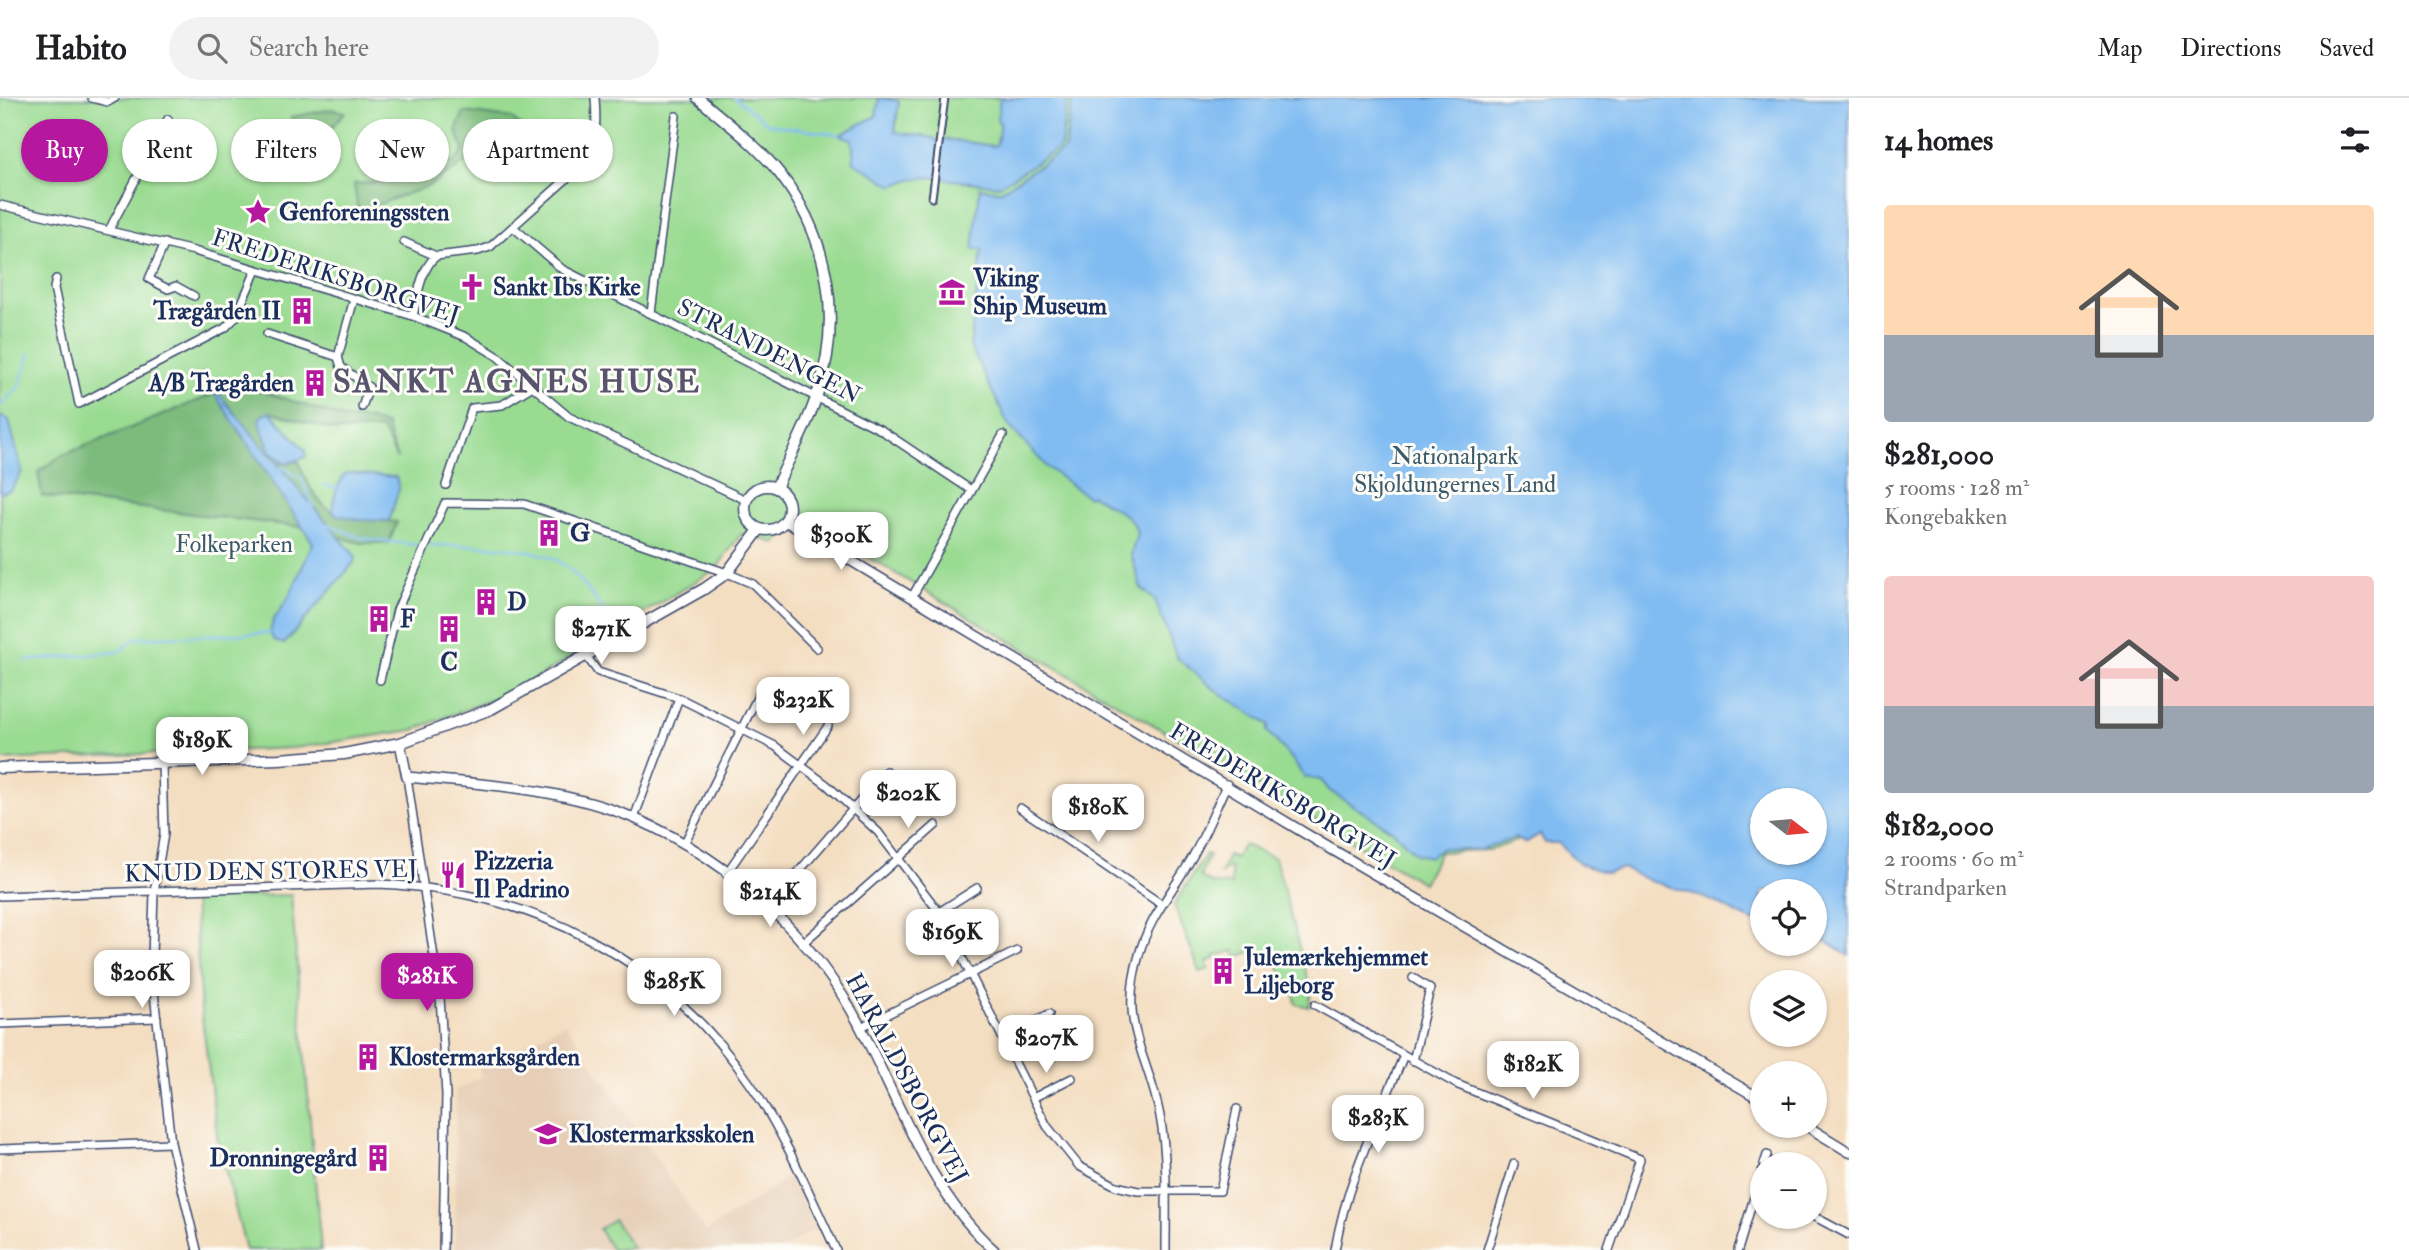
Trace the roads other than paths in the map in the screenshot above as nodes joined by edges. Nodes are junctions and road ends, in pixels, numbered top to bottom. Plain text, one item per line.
1 (92, 98) edge
2 (115, 98) edge
3 (595, 98) edge
4 (698, 98) edge
5 (945, 98) edge
6 (676, 116) dead end
7 (134, 182) edge
8 (932, 198) dead end
9 (0, 205) edge
10 (513, 227) junction
11 (108, 230) junction
12 (404, 242) dead end
13 (165, 243) junction
14 (436, 256) junction
15 (256, 270) junction
16 (56, 279) dead end
17 (194, 296) dead end
18 (354, 299) junction
19 (651, 313) junction
20 (413, 316) junction
21 (267, 334) dead end
22 (338, 357) junction
23 (531, 387) junction
24 (817, 397) junction
25 (362, 407) dead end
26 (1003, 435) dead end
27 (446, 485) dead end
28 (775, 488) junction
29 (971, 490) junction
30 (746, 500) junction
31 (785, 522) junction
32 (759, 530) junction
33 (727, 573) junction
34 (912, 597) junction
35 (817, 648) dead end
36 (587, 657) junction
37 (380, 680) dead end
38 (763, 686) dead end
39 (679, 698) junction
40 (828, 726) dead end
41 (742, 727) junction
42 (400, 743) junction
43 (162, 763) junction
44 (801, 764) junction
45 (0, 768) edge
46 (886, 771) dead end
47 (407, 777) junction
48 (1227, 784) junction
49 (853, 808) junction
50 (1020, 808) dead end
51 (634, 818) junction
52 (936, 825) dead end
53 (684, 844) junction
54 (899, 857) junction
55 (726, 874) junction
56 (424, 886) junction
57 (977, 888) dead end
58 (154, 892) junction
59 (0, 896) edge
60 (1161, 904) junction
61 (768, 907) junction
62 (939, 912) junction
63 (804, 942) junction
64 (1017, 951) dead end
65 (970, 974) junction
66 (1413, 978) dead end
67 (1315, 1005) dead end
68 (1049, 1014) dead end
69 (157, 1018) junction
70 (0, 1024) edge
71 (861, 1027) junction
72 (1002, 1037) junction
73 (1404, 1055) junction
74 (1413, 1061) junction
75 (1072, 1078) dead end
76 (1750, 1093) edge
77 (1033, 1098) junction
78 (1237, 1109) dead end
79 (1826, 1138) edge
80 (171, 1143) junction
81 (0, 1149) edge
82 (1849, 1152) edge
83 (1514, 1164) dead end
84 (1166, 1191) junction
85 (1750, 1216) edge
86 (1827, 1224) edge
87 (1849, 1236) edge
88 (197, 1250) edge
89 (443, 1250) edge
90 (836, 1250) edge
91 (993, 1250) edge
92 (1166, 1250) edge
93 (1335, 1250) edge
94 (1487, 1250) edge
95 (1609, 1250) edge
96 (1738, 1250) edge

1 - 2 street
3 - 10 street
4 - 24 main road
5 - 8 street
6 - 19 street
7 - 11 street
9 - 11 street, FREDERIKSBORGVEJ
10 - 14 street
10 - 19 street, STRANDENGEN
11 - 13 street, FREDERIKSBORGVEJ
12 - 14 street
13 - 15 street, FREDERIKSBORGVEJ
13 - 17 street
14 - 20 street
15 - 16 street
15 - 18 street, FREDERIKSBORGVEJ
18 - 20 street, FREDERIKSBORGVEJ
18 - 22 street
19 - 24 street, STRANDENGEN
20 - 23 street, FREDERIKSBORGVEJ
21 - 22 street
22 - 25 street
23 - 27 street
23 - 30 street, FREDERIKSBORGVEJ
24 - 28 main road
24 - 29 street, STRANDENGEN
26 - 29 street
28 - 30 main road
28 - 31 main road
29 - 34 street
30 - 32 main road
31 - 32 main road
31 - 34 street, FREDERIKSBORGVEJ
32 - 33 main road
33 - 35 street
33 - 36 main road
33 - 37 street
34 - 48 street, FREDERIKSBORGVEJ
36 - 39 street
36 - 42 main road
38 - 41 street
39 - 41 street
39 - 51 street
40 - 44 street
41 - 44 street
41 - 53 street
42 - 43 main road
42 - 47 street
43 - 45 main road
43 - 58 street
44 - 49 street
44 - 55 street
46 - 49 street
47 - 51 street, HARALDSBORGVEJ
47 - 56 street
48 - 60 street
48 - 76 street, FREDERIKSBORGVEJ
49 - 54 street
49 - 61 street
50 - 60 street
51 - 53 street, HARALDSBORGVEJ
52 - 54 street
53 - 55 street, HARALDSBORGVEJ
54 - 62 street
54 - 63 street
55 - 61 street, HARALDSBORGVEJ
56 - 58 street, KNUD DEN STORES VEJ
56 - 89 street
56 - 90 street, KNUD DEN STORES VEJ
57 - 62 street
58 - 59 street, KNUD DEN STORES VEJ
58 - 69 street
60 - 84 street
61 - 63 street, HARALDSBORGVEJ
62 - 65 street
63 - 71 street, HARALDSBORGVEJ
64 - 65 street
65 - 71 street
65 - 72 street
66 - 74 street
67 - 73 street
68 - 72 street
69 - 70 street
69 - 80 street
71 - 91 street, HARALDSBORGVEJ
72 - 77 street
73 - 74 street
73 - 93 street
74 - 95 street
75 - 77 street
77 - 84 street
78 - 84 street
79 - 82 street
80 - 81 street
80 - 88 street
83 - 94 street
84 - 92 street
85 - 96 street
86 - 87 street

